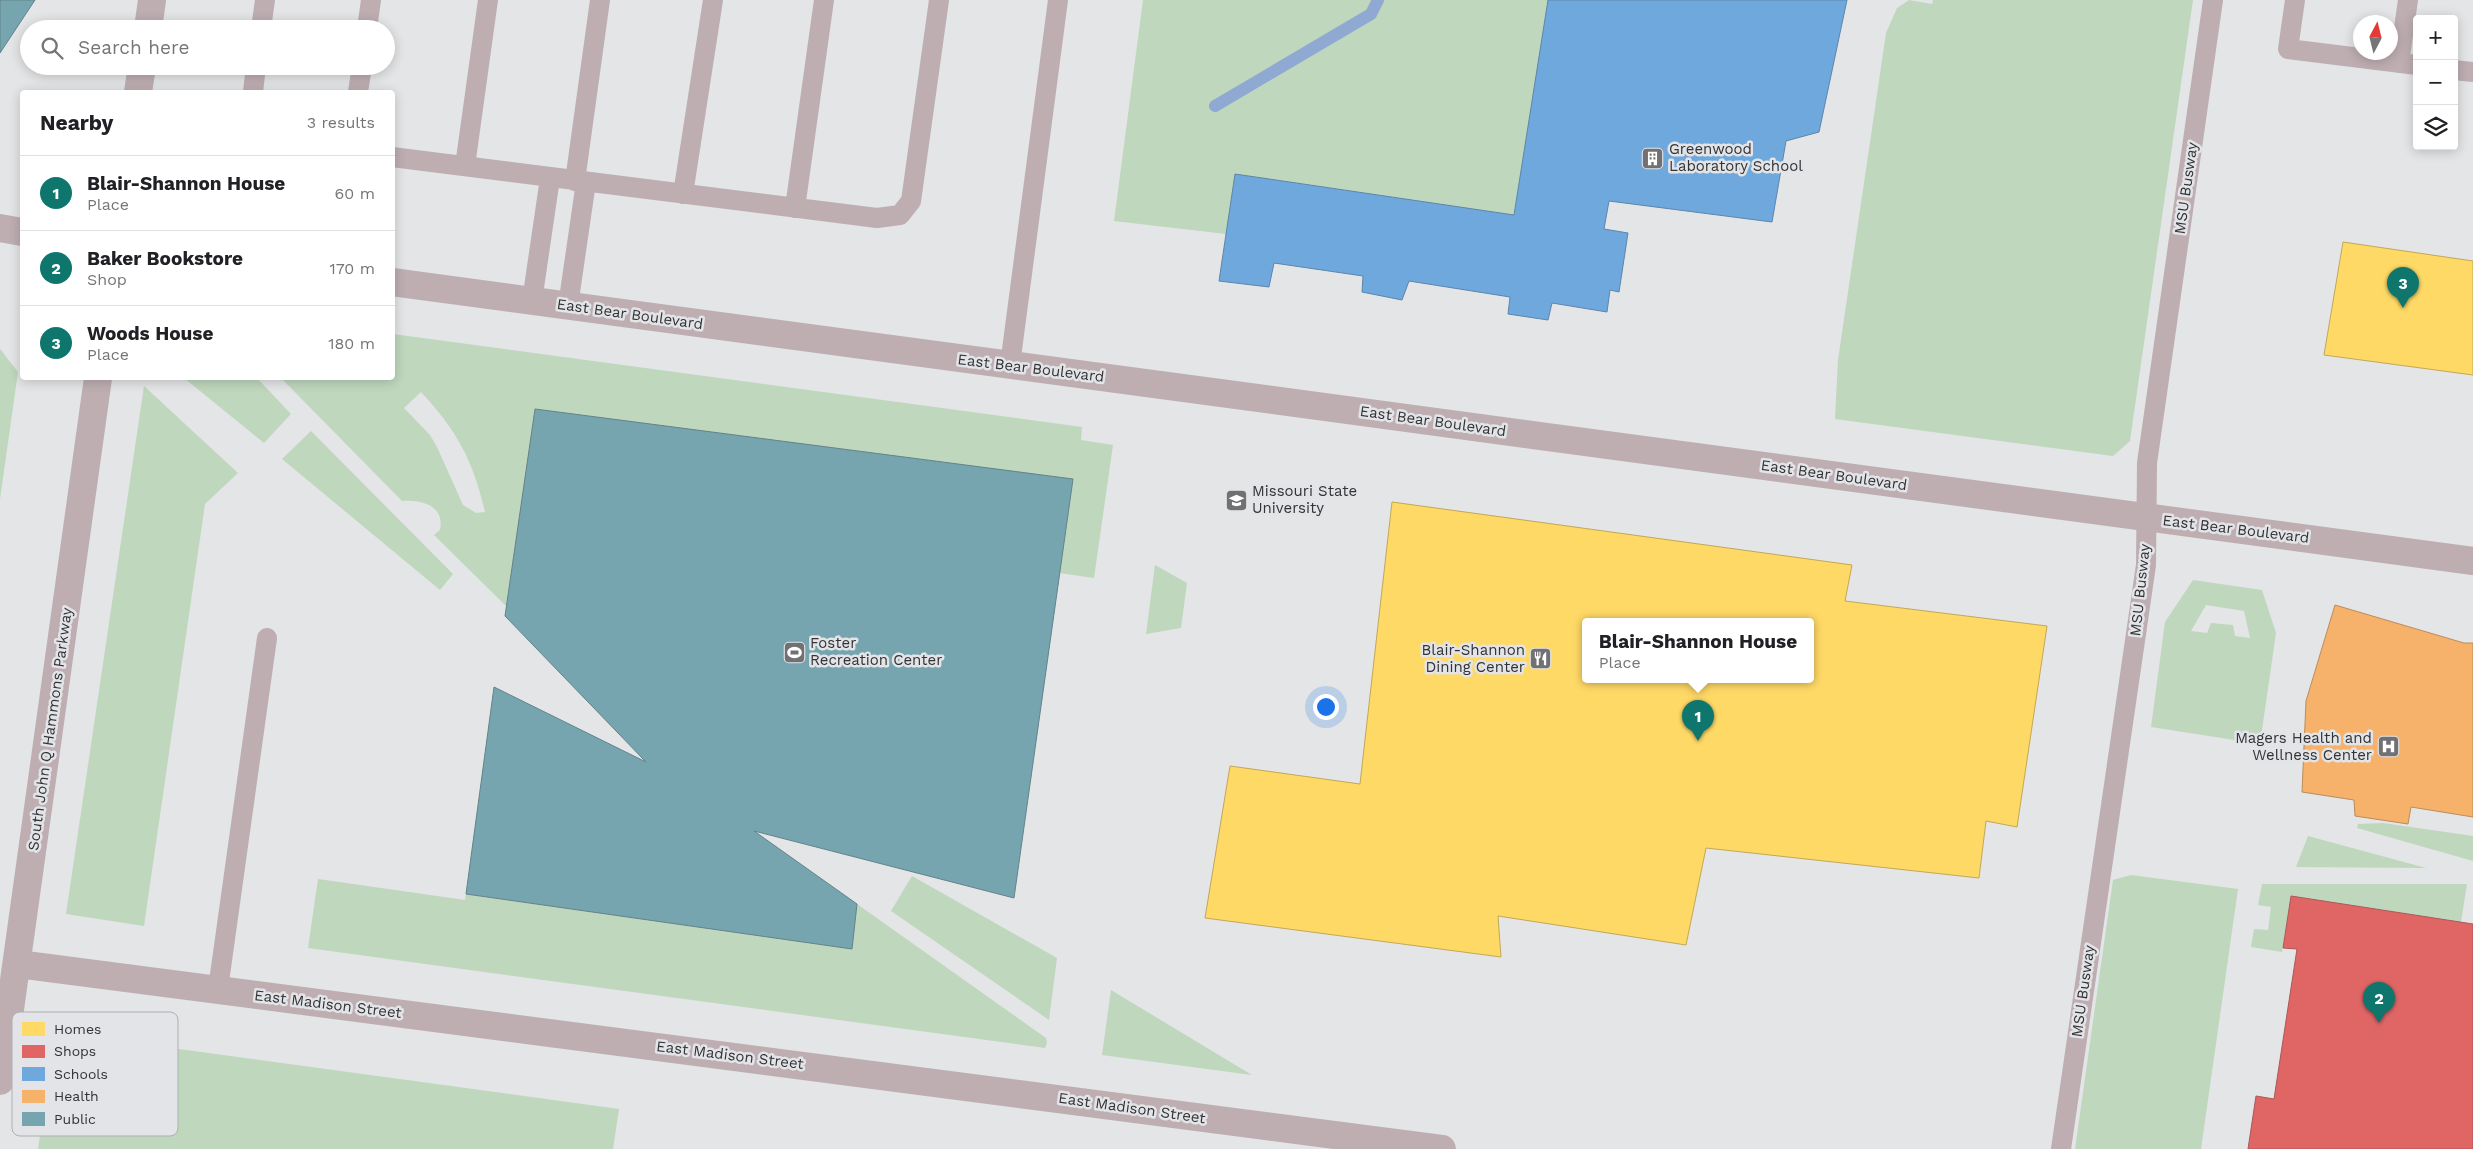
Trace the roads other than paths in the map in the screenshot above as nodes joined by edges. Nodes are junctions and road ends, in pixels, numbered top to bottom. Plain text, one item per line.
1 (152, 0) edge
2 (266, 0) edge
3 (371, 0) edge
4 (488, 0) edge
5 (600, 0) edge
6 (713, 0) edge
7 (824, 0) edge
8 (939, 0) edge
9 (1058, 0) edge
10 (2213, 0) edge
11 (2295, 0) edge
12 (2408, 0) edge
13 (149, 20) edge
14 (263, 20) edge
15 (368, 20) edge
16 (2408, 64) edge
17 (2458, 70) edge
18 (2473, 72) edge
19 (141, 75) edge
20 (255, 75) edge
21 (361, 75) edge
22 (138, 90) edge
23 (252, 90) edge
24 (358, 90) edge
25 (395, 157) edge
26 (465, 166) junction
27 (550, 178) junction
28 (580, 181) junction
29 (683, 194) junction
30 (795, 208) junction
31 (0, 228) edge
32 (20, 232) edge
33 (395, 282) edge
34 (532, 300) junction
35 (568, 306) junction
36 (1010, 365) junction
37 (98, 380) edge
38 (2146, 518) junction
39 (2473, 561) edge
40 (267, 638) dead end
41 (18, 964) junction
42 (218, 990) junction
43 (0, 1081) edge
44 (1442, 1149) edge
45 (2061, 1149) edge

1 - 13 street
2 - 14 lane
3 - 15 lane
4 - 26 lane
5 - 28 lane
6 - 29 lane
7 - 30 lane
8 - 30 lane
9 - 36 lane
10 - 38 lane, MSU Busway
11 - 16 lane
12 - 16 lane
17 - 18 lane
19 - 22 street
20 - 23 lane
21 - 24 lane
25 - 26 lane
26 - 27 lane
27 - 28 lane
27 - 34 lane
28 - 29 lane
28 - 35 lane
29 - 30 lane
31 - 32 street
33 - 34 street, East Bear Boulevard
34 - 35 street, East Bear Boulevard
35 - 36 street, East Bear Boulevard
36 - 38 street, East Bear Boulevard
37 - 41 street, South John Q Hammons Parkway
38 - 39 street, East Bear Boulevard
38 - 45 lane, MSU Busway
40 - 42 lane
41 - 42 street, East Madison Street
41 - 43 street, South John Q Hammons Parkway
42 - 44 street, East Madison Street

